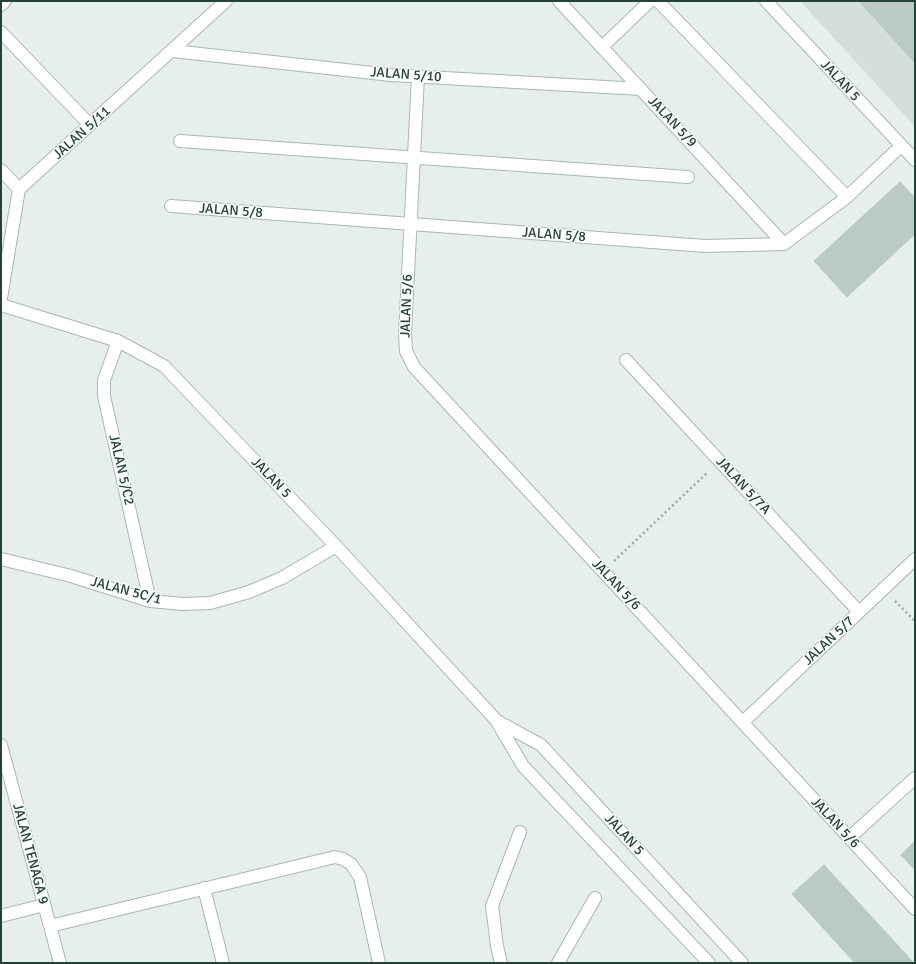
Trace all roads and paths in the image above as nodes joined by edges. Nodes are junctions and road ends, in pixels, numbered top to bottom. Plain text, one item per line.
1 (5, 1) edge
2 (226, 1) edge
3 (559, 1) edge
4 (650, 1) edge
5 (658, 1) edge
6 (766, 1) edge
7 (1, 4) edge
8 (1, 32) edge
9 (602, 47) junction
10 (173, 51) junction
11 (418, 76) junction
12 (641, 89) junction
13 (90, 126) junction
14 (180, 141) dead end
15 (901, 146) junction
16 (414, 157) junction
17 (915, 160) edge
18 (1, 170) edge
19 (688, 177) dead end
20 (19, 190) junction
21 (847, 197) junction
22 (172, 206) dead end
23 (410, 224) junction
24 (784, 244) junction
25 (1, 298) edge
26 (1, 305) edge
27 (118, 341) junction
28 (626, 360) dead end
29 (720, 461) junction
30 (336, 546) junction
31 (1, 559) edge
32 (915, 559) edge
33 (603, 571) junction
34 (883, 589) junction
35 (150, 600) junction
36 (859, 612) junction
37 (915, 621) edge
38 (496, 720) junction
39 (743, 722) junction
40 (1, 745) edge
41 (915, 778) edge
42 (520, 832) dead end
43 (849, 838) junction
44 (204, 888) junction
45 (595, 898) dead end
46 (44, 905) junction
47 (915, 909) edge
48 (1, 916) edge
49 (50, 926) junction
50 (60, 963) edge
51 (223, 963) edge
52 (379, 963) edge
53 (501, 963) edge
54 (558, 963) edge
55 (709, 963) edge
56 (742, 963) edge

1 - 7 street
2 - 10 street, JALAN 5/11
3 - 9 street, JALAN 5/9
4 - 9 street
5 - 21 street
6 - 15 street, JALAN 5
8 - 13 street
9 - 12 street, JALAN 5/9
10 - 11 street, JALAN 5/10
10 - 13 street, JALAN 5/11
11 - 12 street, JALAN 5/10
11 - 16 street, JALAN 5/6
12 - 24 street, JALAN 5/9
13 - 20 street, JALAN 5/11
14 - 16 street
15 - 17 street, JALAN 5
15 - 21 street
16 - 19 street
16 - 23 street, JALAN 5/6
18 - 20 street
20 - 25 street
21 - 24 street
22 - 23 street, JALAN 5/8
23 - 24 street, JALAN 5/8
23 - 33 street, JALAN 5/6
26 - 27 street, JALAN 5
27 - 30 street, JALAN 5
27 - 35 street, JALAN 5/C2
28 - 29 street, JALAN 5/7A
29 - 33 path
29 - 36 street, JALAN 5/7A
30 - 35 street, JALAN 5C/1
30 - 38 street, JALAN 5
31 - 35 street, JALAN 5C/1
32 - 34 street, JALAN 5/7
33 - 39 street, JALAN 5/6
34 - 36 street, JALAN 5/7
34 - 37 path
36 - 39 street, JALAN 5/7
38 - 55 street, JALAN 5
38 - 56 street, JALAN 5
39 - 43 street, JALAN 5/6
40 - 46 street, JALAN TENAGA 9
41 - 43 street
42 - 53 street
43 - 47 street, JALAN 5/6
44 - 49 street
44 - 51 street
44 - 52 street
45 - 54 street
46 - 48 street
46 - 49 street, JALAN TENAGA 9
49 - 50 street, JALAN TENAGA 9

